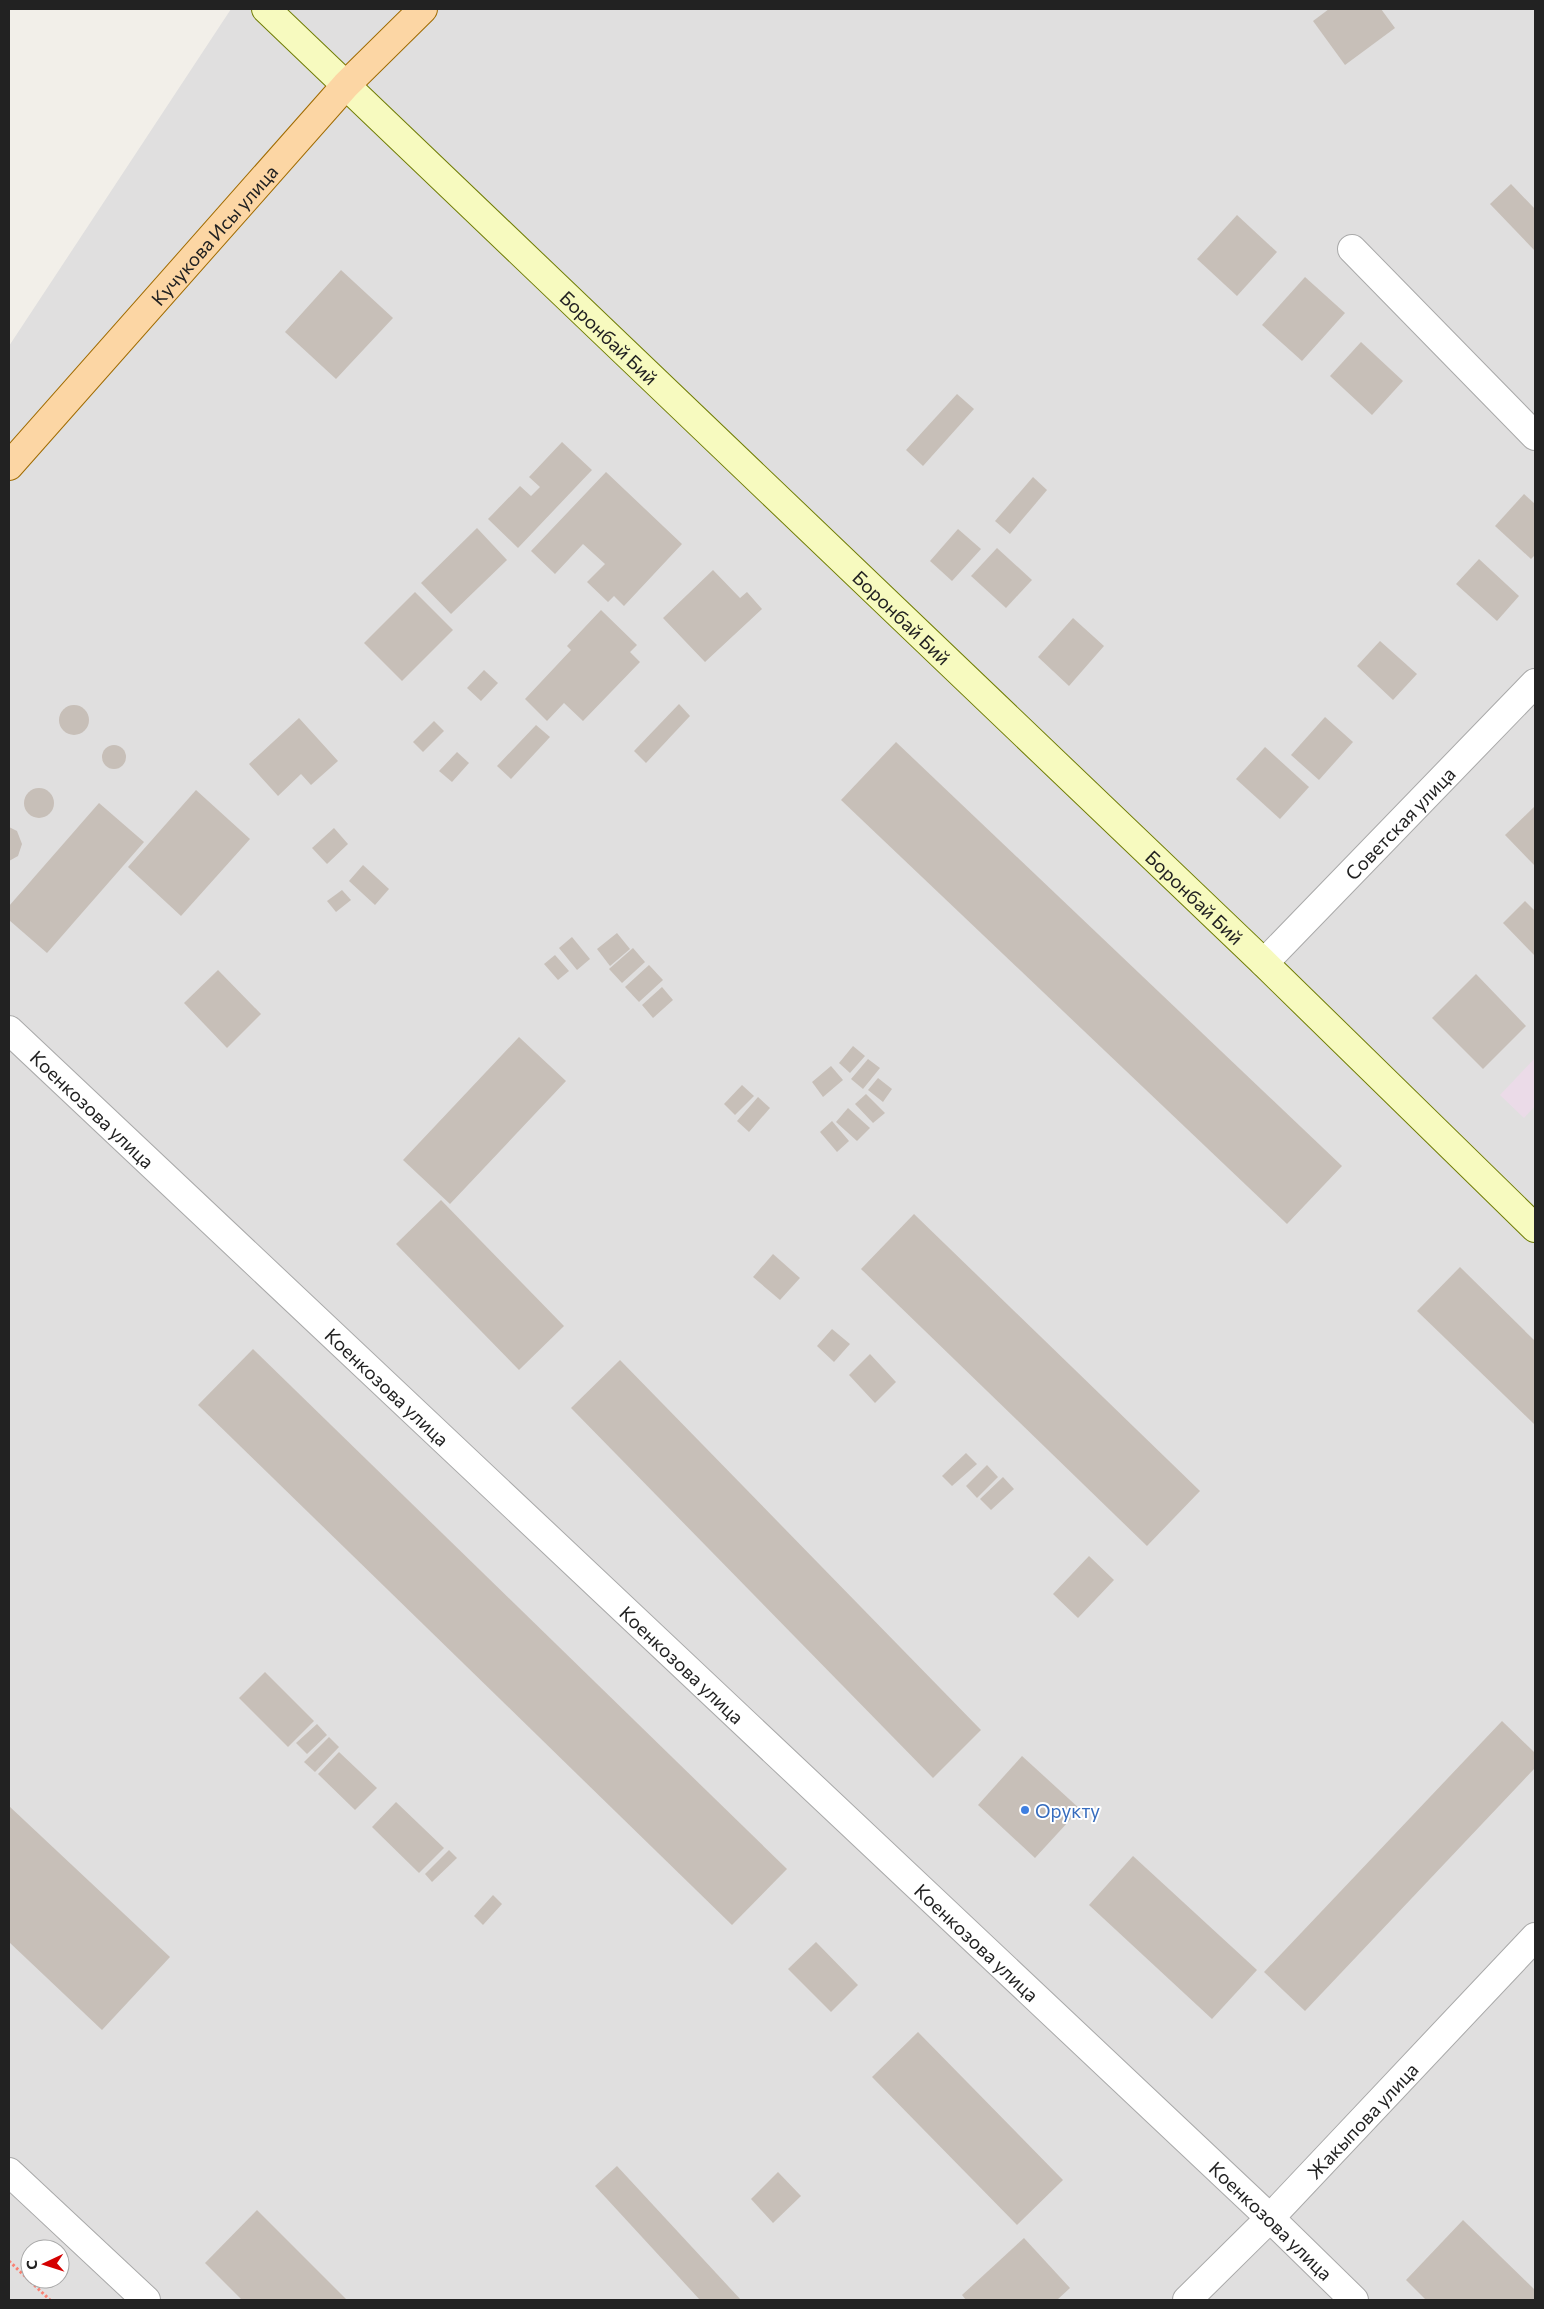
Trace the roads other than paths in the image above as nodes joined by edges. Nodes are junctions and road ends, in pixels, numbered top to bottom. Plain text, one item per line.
1 (266, 9) edge
2 (424, 9) edge
3 (346, 85) junction
4 (1352, 249) dead end
5 (1535, 436) edge
6 (9, 466) edge
7 (1535, 683) edge
8 (1264, 963) junction
9 (9, 1030) edge
10 (1535, 1228) edge
11 (1535, 1937) edge
12 (9, 2172) edge
13 (1270, 2218) junction
14 (146, 2300) edge
15 (1187, 2300) edge
16 (1354, 2300) edge

1 - 3 street, Боронбай Бий
2 - 3 main road, Кучукова Исы улица
3 - 6 main road, Кучукова Исы улица
3 - 8 street, Боронбай Бий
4 - 5 street
7 - 8 street, Советская улица
8 - 10 street, Боронбай Бий
9 - 13 street, Коенкозова улица
11 - 13 street, Жакыпова улица
12 - 14 street
13 - 15 street, Жакыпова улица
13 - 16 street, Коенкозова улица

